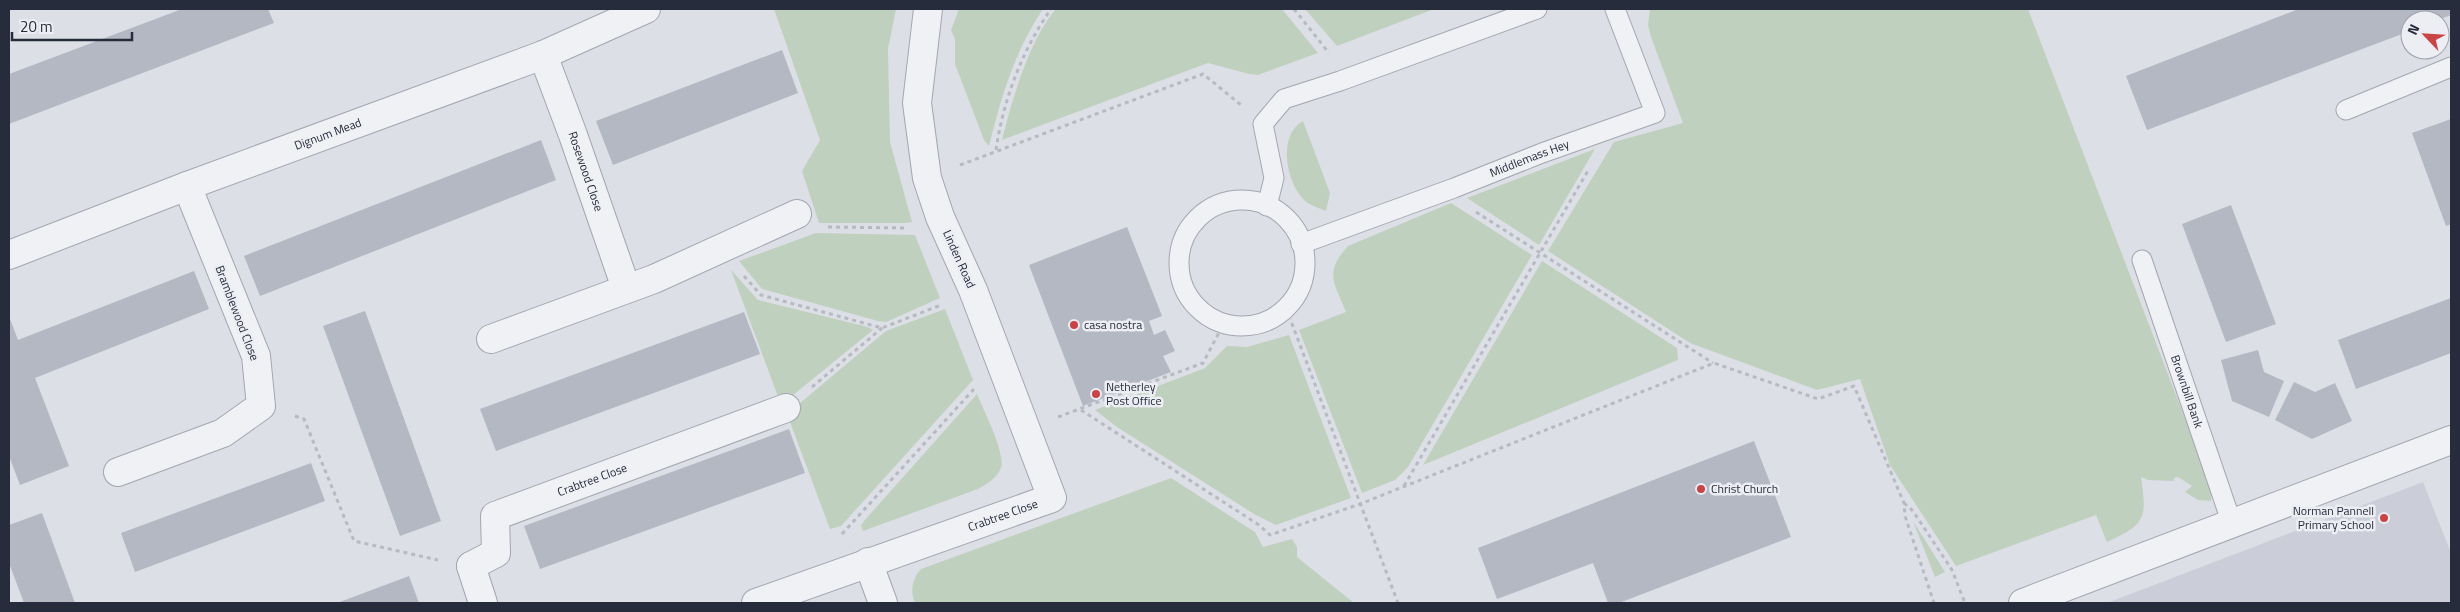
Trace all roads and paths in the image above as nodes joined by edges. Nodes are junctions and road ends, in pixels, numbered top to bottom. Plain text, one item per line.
1 (646, 9) edge
2 (928, 9) edge
3 (1051, 9) edge
4 (1294, 9) edge
5 (1537, 9) edge
6 (1616, 9) edge
7 (542, 55) junction
8 (2451, 67) edge
9 (1340, 81) junction
10 (2346, 110) dead end
11 (1263, 124) junction
12 (1598, 134) junction
13 (996, 151) junction
14 (926, 178) junction
15 (186, 186) junction
16 (1454, 188) junction
17 (1266, 206) junction
18 (797, 214) joint
19 (940, 217) junction
20 (1301, 244) junction
21 (726, 246) junction
22 (1540, 252) junction
23 (9, 255) edge
24 (2142, 260) dead end
25 (626, 288) junction
26 (973, 290) junction
27 (1286, 308) junction
28 (1224, 323) junction
29 (882, 328) junction
30 (491, 339) dead end
31 (1714, 363) junction
32 (1004, 375) junction
33 (261, 406) junction
34 (786, 408) joint
35 (1081, 410) junction
36 (1024, 428) junction
37 (2451, 440) edge
38 (118, 472) dead end
39 (1404, 486) junction
40 (1052, 498) joint
41 (1904, 503) junction
42 (1360, 504) junction
43 (2232, 524) junction
44 (868, 562) junction
45 (471, 566) junction
46 (835, 574) junction
47 (483, 603) edge
48 (756, 603) edge
49 (884, 603) edge
50 (1398, 603) edge
51 (1934, 603) edge
52 (1966, 603) edge
53 (2023, 603) edge

1 - 7 street, Dignum Mead
2 - 14 street, Linden Road
3 - 13 path
4 - 9 path
5 - 9 lane
6 - 12 lane, Middlemass Hey
7 - 15 street, Dignum Mead
7 - 25 street, Rosewood Close
8 - 10 lane
9 - 11 lane
11 - 13 path
11 - 17 lane
12 - 16 lane, Middlemass Hey
12 - 22 path
13 - 14 path
14 - 19 street, Linden Road
15 - 23 street, Dignum Mead
15 - 33 street, Bramblewood Close
16 - 20 lane, Middlemass Hey
16 - 22 path
17 - 20 lane
17 - 28 lane
18 - 19 path
18 - 21 street
19 - 26 street, Linden Road
20 - 27 lane
21 - 25 street
21 - 29 path
22 - 31 path
22 - 39 path
24 - 43 lane, Brownbill Bank
25 - 30 street
26 - 29 path
26 - 32 street, Linden Road
27 - 28 lane
27 - 42 path
28 - 35 path
29 - 34 path
31 - 39 path
31 - 41 path
32 - 36 street, Linden Road
32 - 46 path
33 - 38 street
33 - 45 path
34 - 45 street, Crabtree Close
35 - 36 path
35 - 42 path
36 - 40 street, Linden Road
37 - 43 street
39 - 42 path
40 - 44 street, Crabtree Close
41 - 51 path
41 - 52 path
42 - 50 path
43 - 53 street
44 - 46 street, Crabtree Close
44 - 49 street
45 - 47 street
46 - 48 street, Crabtree Close

